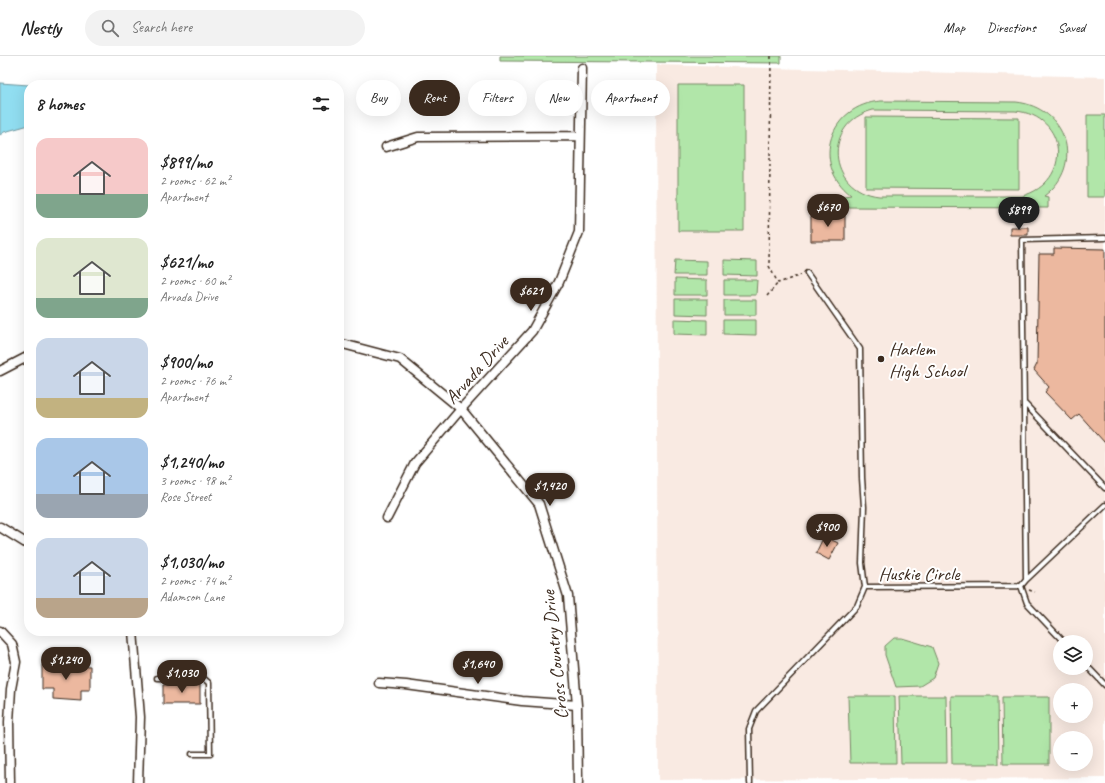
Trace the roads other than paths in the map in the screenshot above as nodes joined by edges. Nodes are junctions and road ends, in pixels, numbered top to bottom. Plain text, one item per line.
1 (582, 68) dead end
2 (580, 136) junction
3 (386, 147) dead end
4 (1105, 238) edge
5 (807, 273) road end
6 (344, 344) edge
7 (24, 358) edge
8 (0, 370) edge
9 (1025, 404) junction
10 (461, 409) junction
11 (1105, 488) edge
12 (1105, 505) edge
13 (387, 518) dead end
14 (0, 527) edge
15 (24, 542) edge
16 (1026, 580) junction
17 (1021, 586) junction
18 (865, 587) junction
19 (0, 631) edge
20 (1057, 635) edge
21 (133, 636) edge
22 (1093, 672) edge
23 (156, 678) dead end
24 (379, 683) dead end
25 (1105, 685) edge
26 (577, 705) junction
27 (192, 754) dead end
28 (10, 783) edge
29 (138, 783) edge
30 (578, 783) edge
31 (750, 783) edge

1 - 2 street, Arvada Drive
2 - 3 street
2 - 10 street, Arvada Drive
4 - 9 lane
5 - 18 lane
6 - 10 street, Cross Country Drive
7 - 8 street
9 - 11 lane
9 - 16 lane
10 - 13 street, Arvada Drive
10 - 26 street, Cross Country Drive
12 - 16 lane
14 - 15 street
16 - 17 lane
17 - 18 lane, Huskie Circle
17 - 20 lane
18 - 31 lane, Huskie Circle
19 - 28 street
21 - 29 street
22 - 25 lane
23 - 27 lane
24 - 26 street
26 - 30 street, Cross Country Drive

